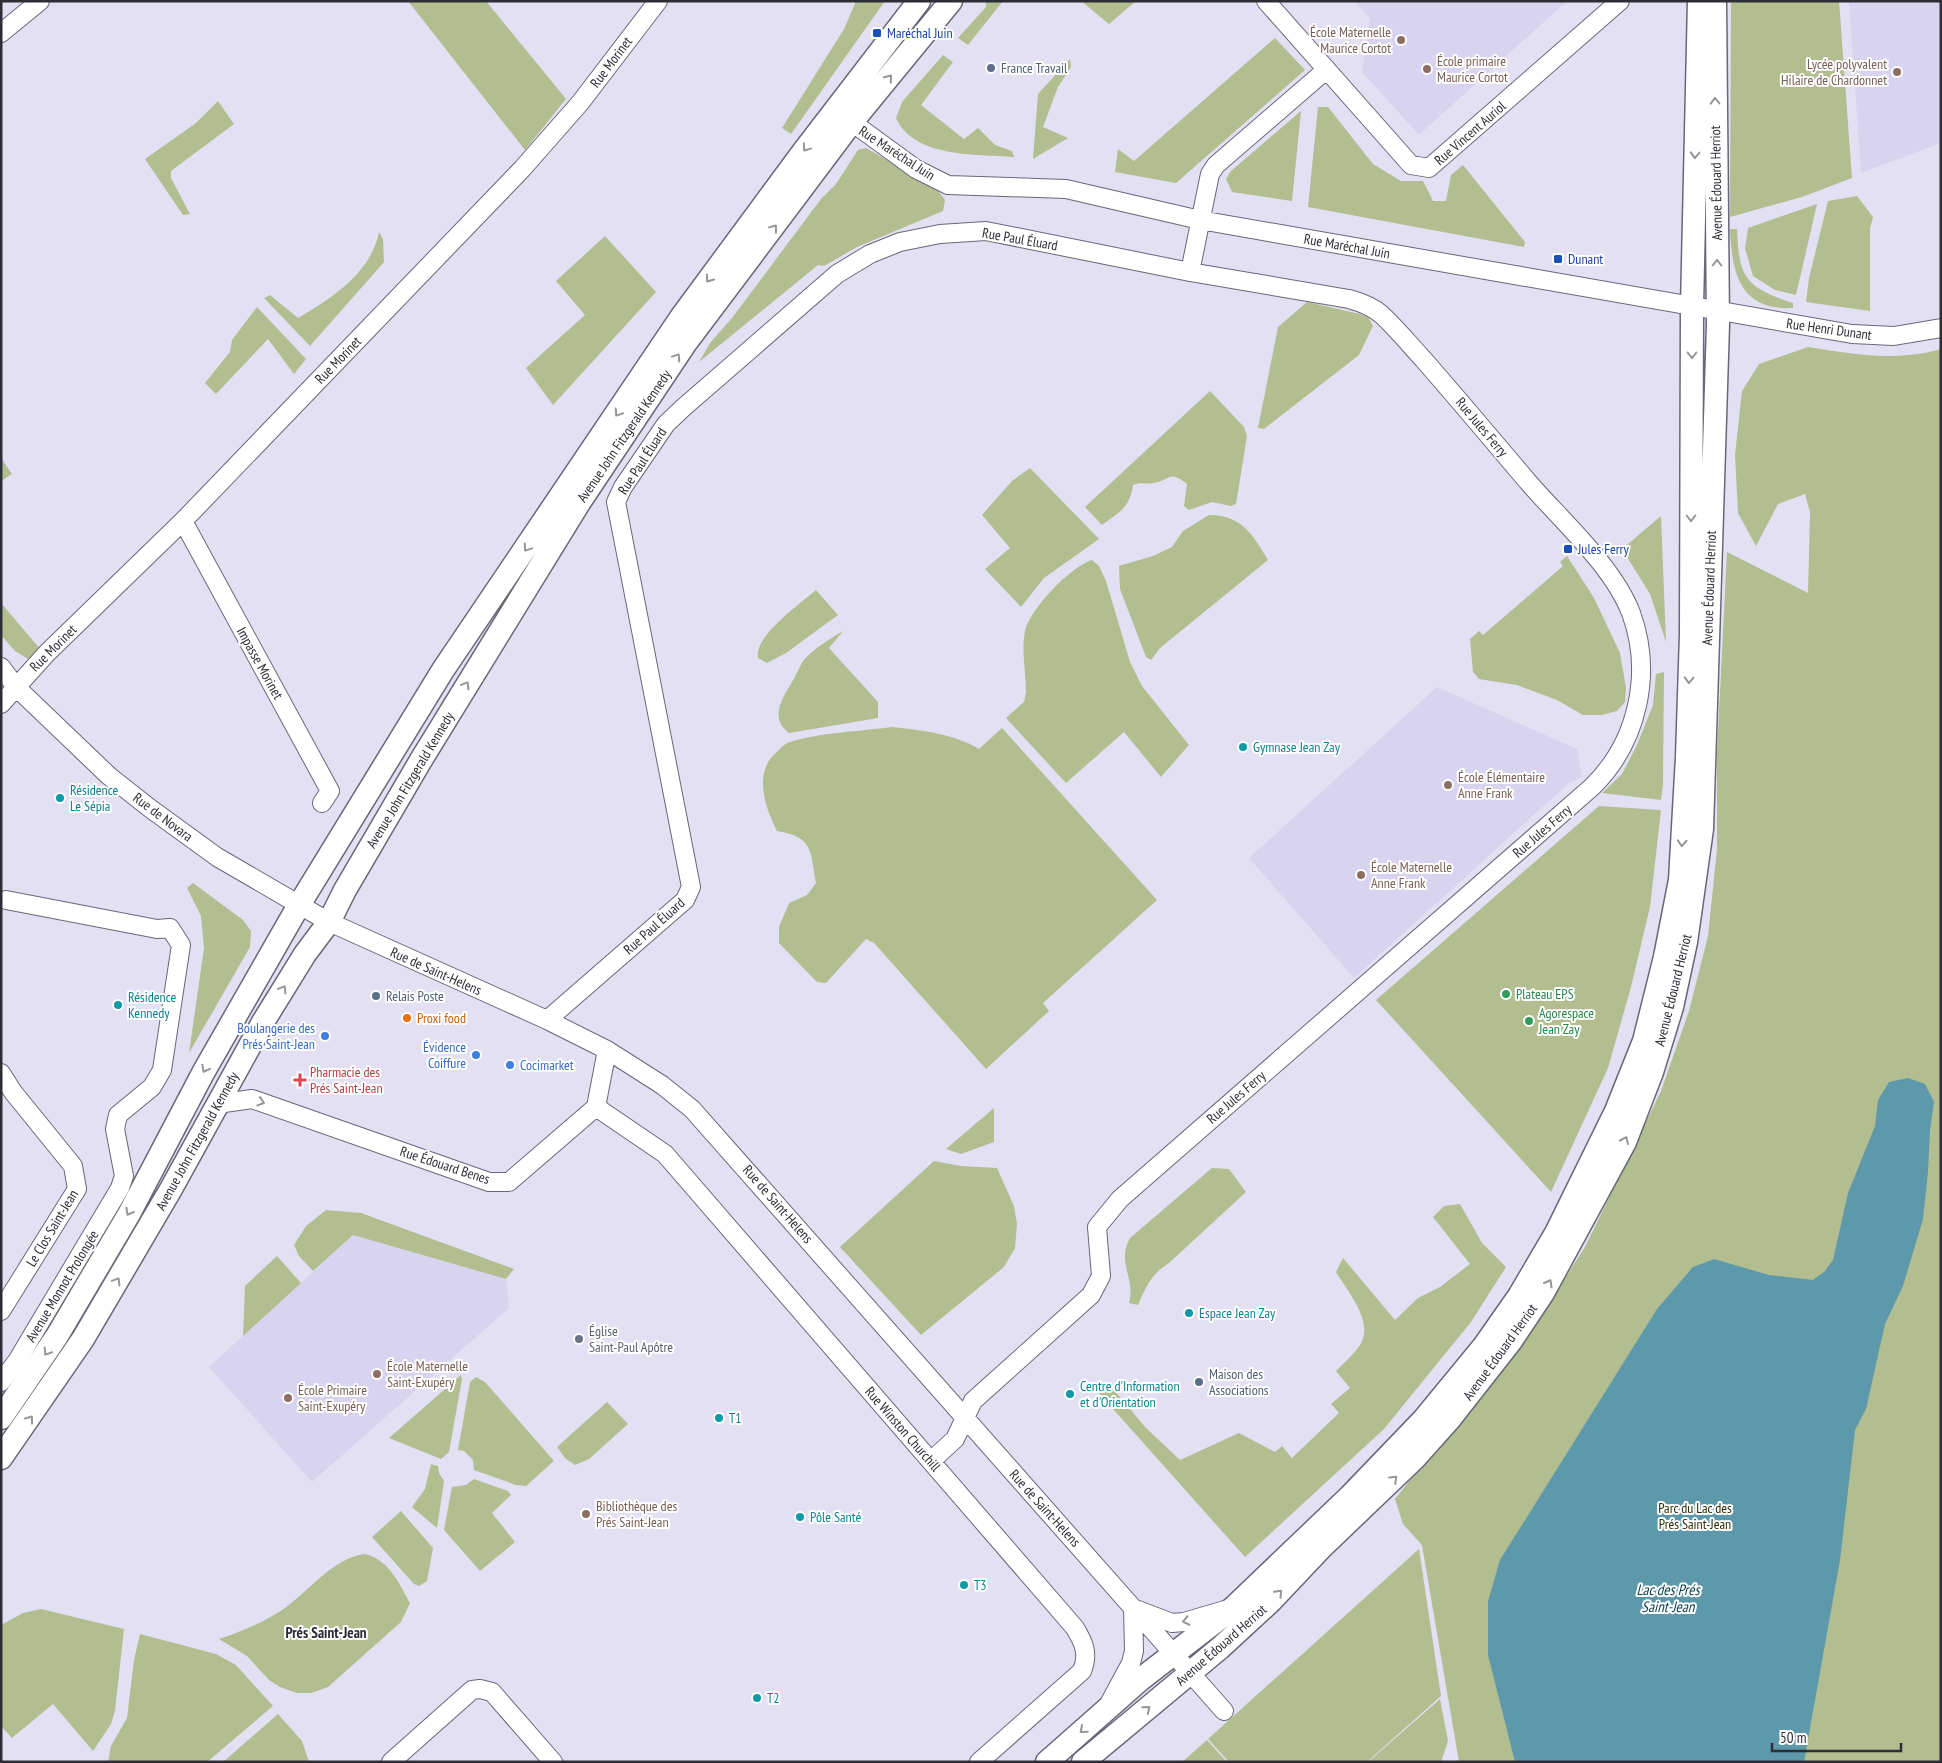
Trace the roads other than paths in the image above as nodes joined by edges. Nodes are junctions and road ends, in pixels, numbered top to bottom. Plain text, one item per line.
1 (40, 1) edge
2 (658, 1) edge
3 (919, 1) edge
4 (951, 1) edge
5 (1266, 1) edge
6 (1620, 1) edge
7 (1699, 1) edge
8 (1715, 1) edge
9 (1, 34) edge
10 (1326, 70) junction
11 (846, 112) junction
12 (1200, 220) junction
13 (1190, 272) junction
14 (1692, 306) junction
15 (1717, 312) junction
16 (1941, 328) edge
17 (183, 521) junction
18 (1, 667) edge
19 (16, 687) junction
20 (1, 704) edge
21 (322, 803) dead end
22 (6, 900) dead end
23 (299, 905) junction
24 (329, 922) junction
25 (547, 1020) junction
26 (607, 1050) junction
27 (1, 1074) edge
28 (217, 1104) junction
29 (596, 1107) junction
30 (1, 1311) edge
31 (1, 1382) edge
32 (965, 1417) junction
33 (1, 1418) edge
34 (1, 1458) edge
35 (931, 1461) junction
36 (1133, 1608) junction
37 (1233, 1608) junction
38 (1174, 1654) junction
39 (1191, 1673) junction
40 (1106, 1710) junction
41 (1224, 1711) dead end
42 (391, 1762) edge
43 (553, 1762) edge
44 (979, 1762) edge
45 (1046, 1762) edge
46 (1082, 1762) edge

1 - 9 street
2 - 17 street, Rue Morinet
3 - 11 main road, Avenue John Fitzgerald Kennedy
11 -> 4 main road, Avenue John Fitzgerald Kennedy
5 - 10 street, Rue Vincent Auriol
6 - 10 street, Rue Vincent Auriol
7 -> 14 main road, Avenue Édouard Herriot
15 -> 8 main road, Avenue Édouard Herriot
10 - 12 street
11 - 12 street, Rue Maréchal Juin
11 -> 23 main road, Avenue John Fitzgerald Kennedy
24 -> 11 main road, Avenue John Fitzgerald Kennedy
12 - 13 street
12 - 14 street, Rue Maréchal Juin
13 - 25 street, Rue Paul Éluard
13 - 32 street, Rue Jules Ferry
14 - 15 street, Rue Maréchal Juin
14 -> 37 main road, Avenue Édouard Herriot
15 - 16 street, Rue Henri Dunant
39 -> 15 main road, Avenue Édouard Herriot
17 - 19 street, Rue Morinet
17 - 21 street, Impasse Morinet
18 - 19 street, Rue de Novara
19 - 20 street, Rue Morinet
19 - 23 street, Rue de Novara
22 - 31 street, Avenue Monnot Prolongée
23 - 24 street, Rue de Novara
23 -> 33 main road, Avenue John Fitzgerald Kennedy
24 - 25 street, Rue de Saint-Helens
28 -> 24 main road, Avenue John Fitzgerald Kennedy
25 - 26 street, Rue de Saint-Helens
26 - 29 street
26 - 32 street, Rue de Saint-Helens
27 - 30 street, Le Clos Saint-Jean
28 -> 29 street, Rue Édouard Benes
34 -> 28 main road, Avenue John Fitzgerald Kennedy
29 - 35 street, Rue Winston Churchill
32 - 35 street, Rue Jules Ferry
32 - 36 street, Rue de Saint-Helens
35 - 44 street, Rue Winston Churchill
37 -> 36 street, Rue de Saint-Helens
36 - 38 street, Rue de Saint-Helens
36 - 40 street, Avenue Édouard Herriot
37 - 38 main road, Avenue Édouard Herriot
38 - 39 street, Rue de Saint-Helens
38 - 40 main road, Avenue Édouard Herriot
39 - 41 street, Rue de Saint-Helens
46 -> 39 main road, Avenue Édouard Herriot
40 -> 45 main road, Avenue Édouard Herriot
42 - 43 street

